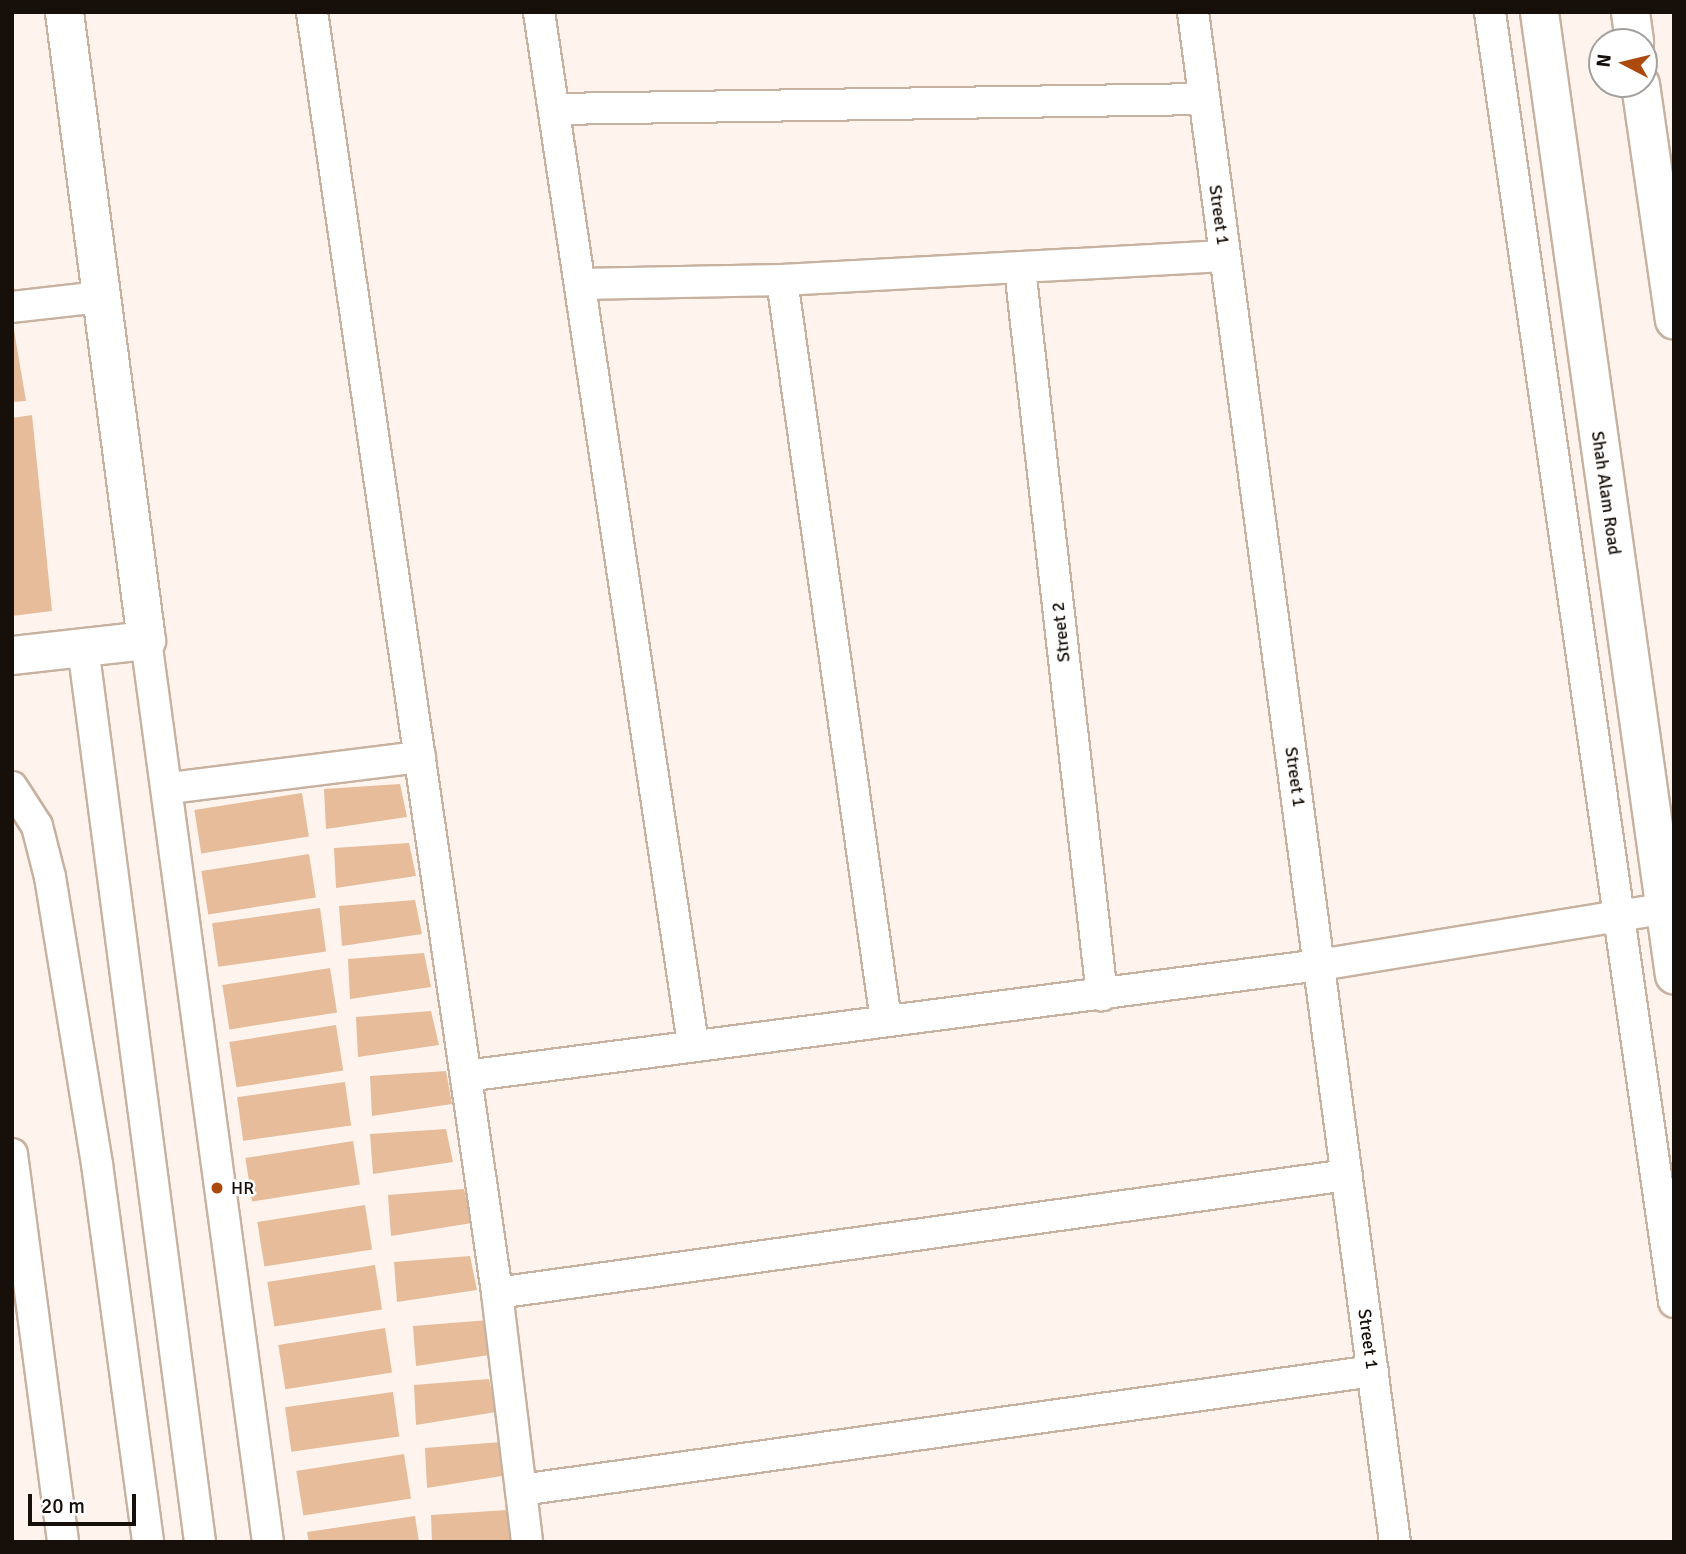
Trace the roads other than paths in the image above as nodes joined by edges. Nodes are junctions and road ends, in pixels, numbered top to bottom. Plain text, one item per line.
1 (64, 12) edge
2 (312, 12) edge
3 (539, 12) edge
4 (1193, 12) edge
5 (1490, 12) edge
6 (1539, 12) edge
7 (1642, 98) edge
8 (1203, 99) junction
9 (554, 108) junction
10 (1224, 256) junction
11 (1020, 269) junction
12 (782, 280) junction
13 (580, 284) junction
14 (100, 297) junction
15 (1673, 304) edge
16 (12, 306) edge
17 (146, 640) junction
18 (83, 648) junction
19 (12, 655) edge
20 (420, 757) junction
21 (12, 787) edge
22 (170, 788) junction
23 (1669, 908) edge
24 (1618, 916) junction
25 (1320, 965) junction
26 (1674, 975) edge
27 (1102, 995) junction
28 (886, 1021) junction
29 (693, 1044) junction
30 (466, 1076) junction
31 (12, 1154) edge
32 (1347, 1175) junction
33 (497, 1293) junction
34 (1674, 1302) edge
35 (1373, 1371) junction
36 (521, 1490) junction
37 (63, 1542) edge
38 (148, 1542) edge
39 (200, 1542) edge
40 (268, 1542) edge
41 (527, 1542) edge
42 (1395, 1542) edge

1 - 14 street
2 - 20 street
3 - 9 street
4 - 8 street, Street 1
5 - 24 street
6 - 23 street, Shah Alam Road
7 - 15 street
8 - 9 street
8 - 10 street, Street 1
9 - 13 street
10 - 11 street
10 - 25 street, Street 1
11 - 12 street
11 - 27 street, Street 2
12 - 13 street
12 - 28 street
13 - 29 street
14 - 16 street
14 - 17 street
17 - 18 street
17 - 22 street
18 - 19 street
18 - 39 street
20 - 22 street
20 - 30 street
21 - 38 street
22 - 40 street
23 - 24 street
23 - 26 street, Shah Alam Road
24 - 25 street
24 - 34 street
25 - 27 street
25 - 32 street, Street 1
27 - 28 street
28 - 29 street
29 - 30 street
30 - 33 street
31 - 37 street
32 - 33 street
32 - 35 street, Street 1
33 - 36 street
35 - 36 street
35 - 42 street, Street 1
36 - 41 street

